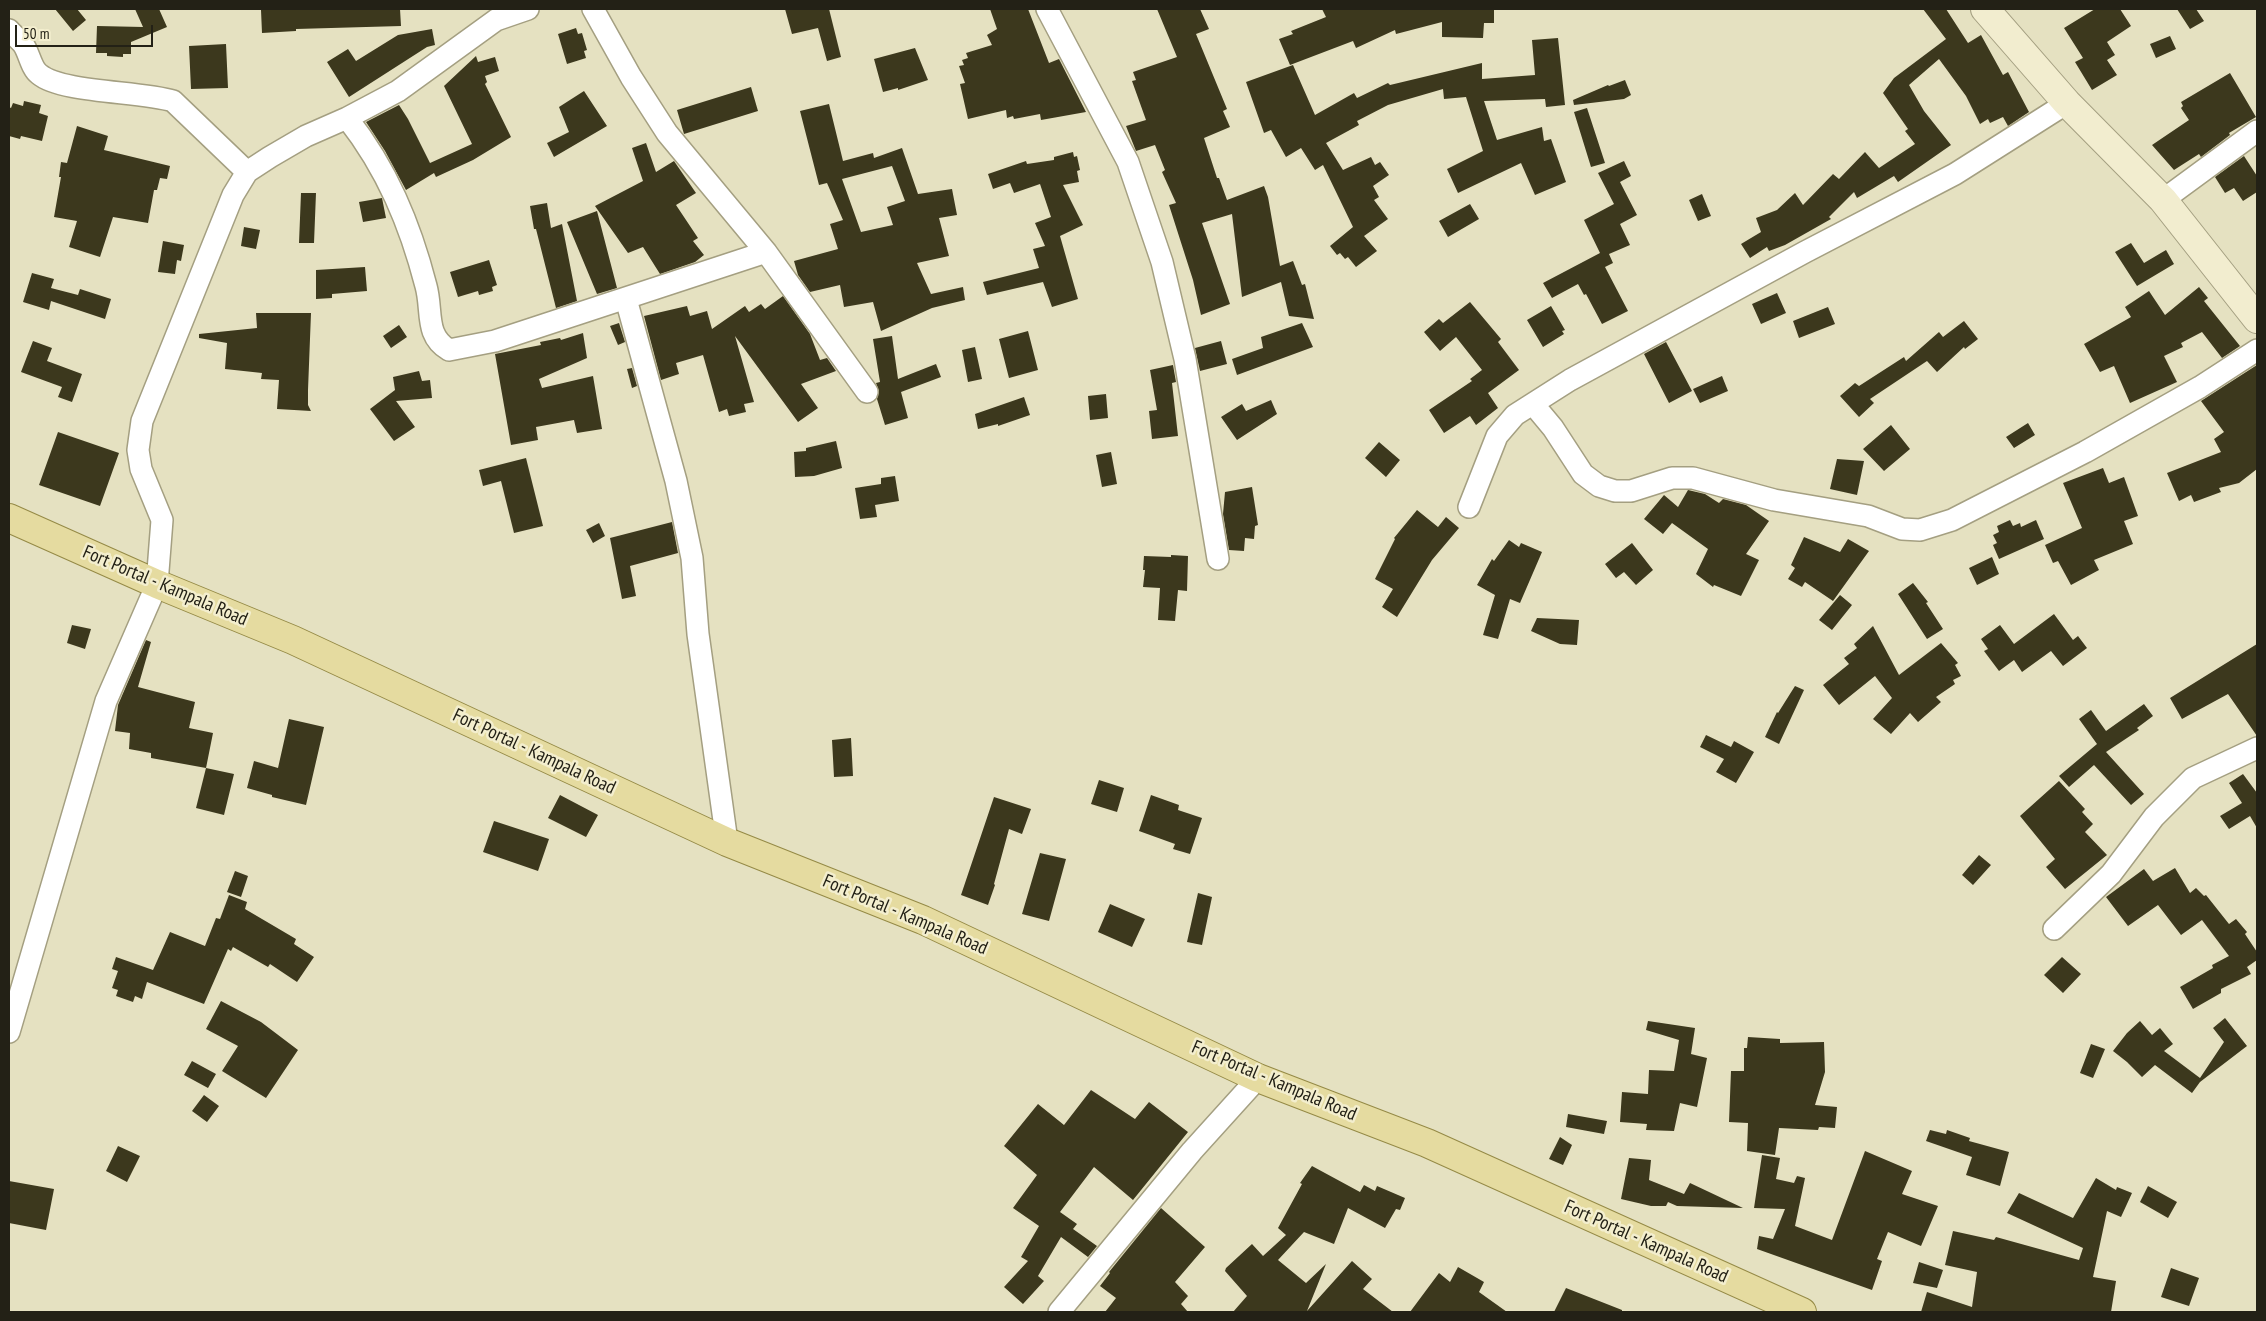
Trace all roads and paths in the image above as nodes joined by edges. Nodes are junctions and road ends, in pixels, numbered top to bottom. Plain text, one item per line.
1 (528, 9) edge
2 (593, 9) edge
3 (1047, 9) edge
4 (1985, 9) edge
5 (9, 30) edge
6 (2067, 103) junction
7 (347, 118) junction
8 (2257, 131) edge
9 (247, 172) junction
10 (2163, 200) junction
11 (766, 252) junction
12 (626, 300) junction
13 (2257, 319) edge
14 (2257, 350) edge
15 (867, 392) dead end
16 (1533, 404) junction
17 (1469, 507) dead end
18 (9, 518) edge
19 (1218, 559) dead end
20 (157, 584) junction
21 (2257, 748) edge
22 (727, 842) junction
23 (2054, 929) dead end
24 (9, 1032) edge
25 (1258, 1078) junction
26 (1060, 1312) edge
27 (1802, 1312) edge

1 - 7 street
2 - 11 street
3 - 19 street
4 - 6 street
5 - 9 street
6 - 10 street
6 - 16 street
7 - 9 street
7 - 12 street
8 - 10 street
9 - 20 street
10 - 13 street
11 - 12 street
11 - 15 street
12 - 22 street
14 - 16 street
16 - 17 street
18 - 20 main road, Fort Portal - Kampala Road
20 - 22 main road, Fort Portal - Kampala Road
20 - 24 street
21 - 23 street
22 - 25 main road, Fort Portal - Kampala Road
25 - 26 street
25 - 27 main road, Fort Portal - Kampala Road

